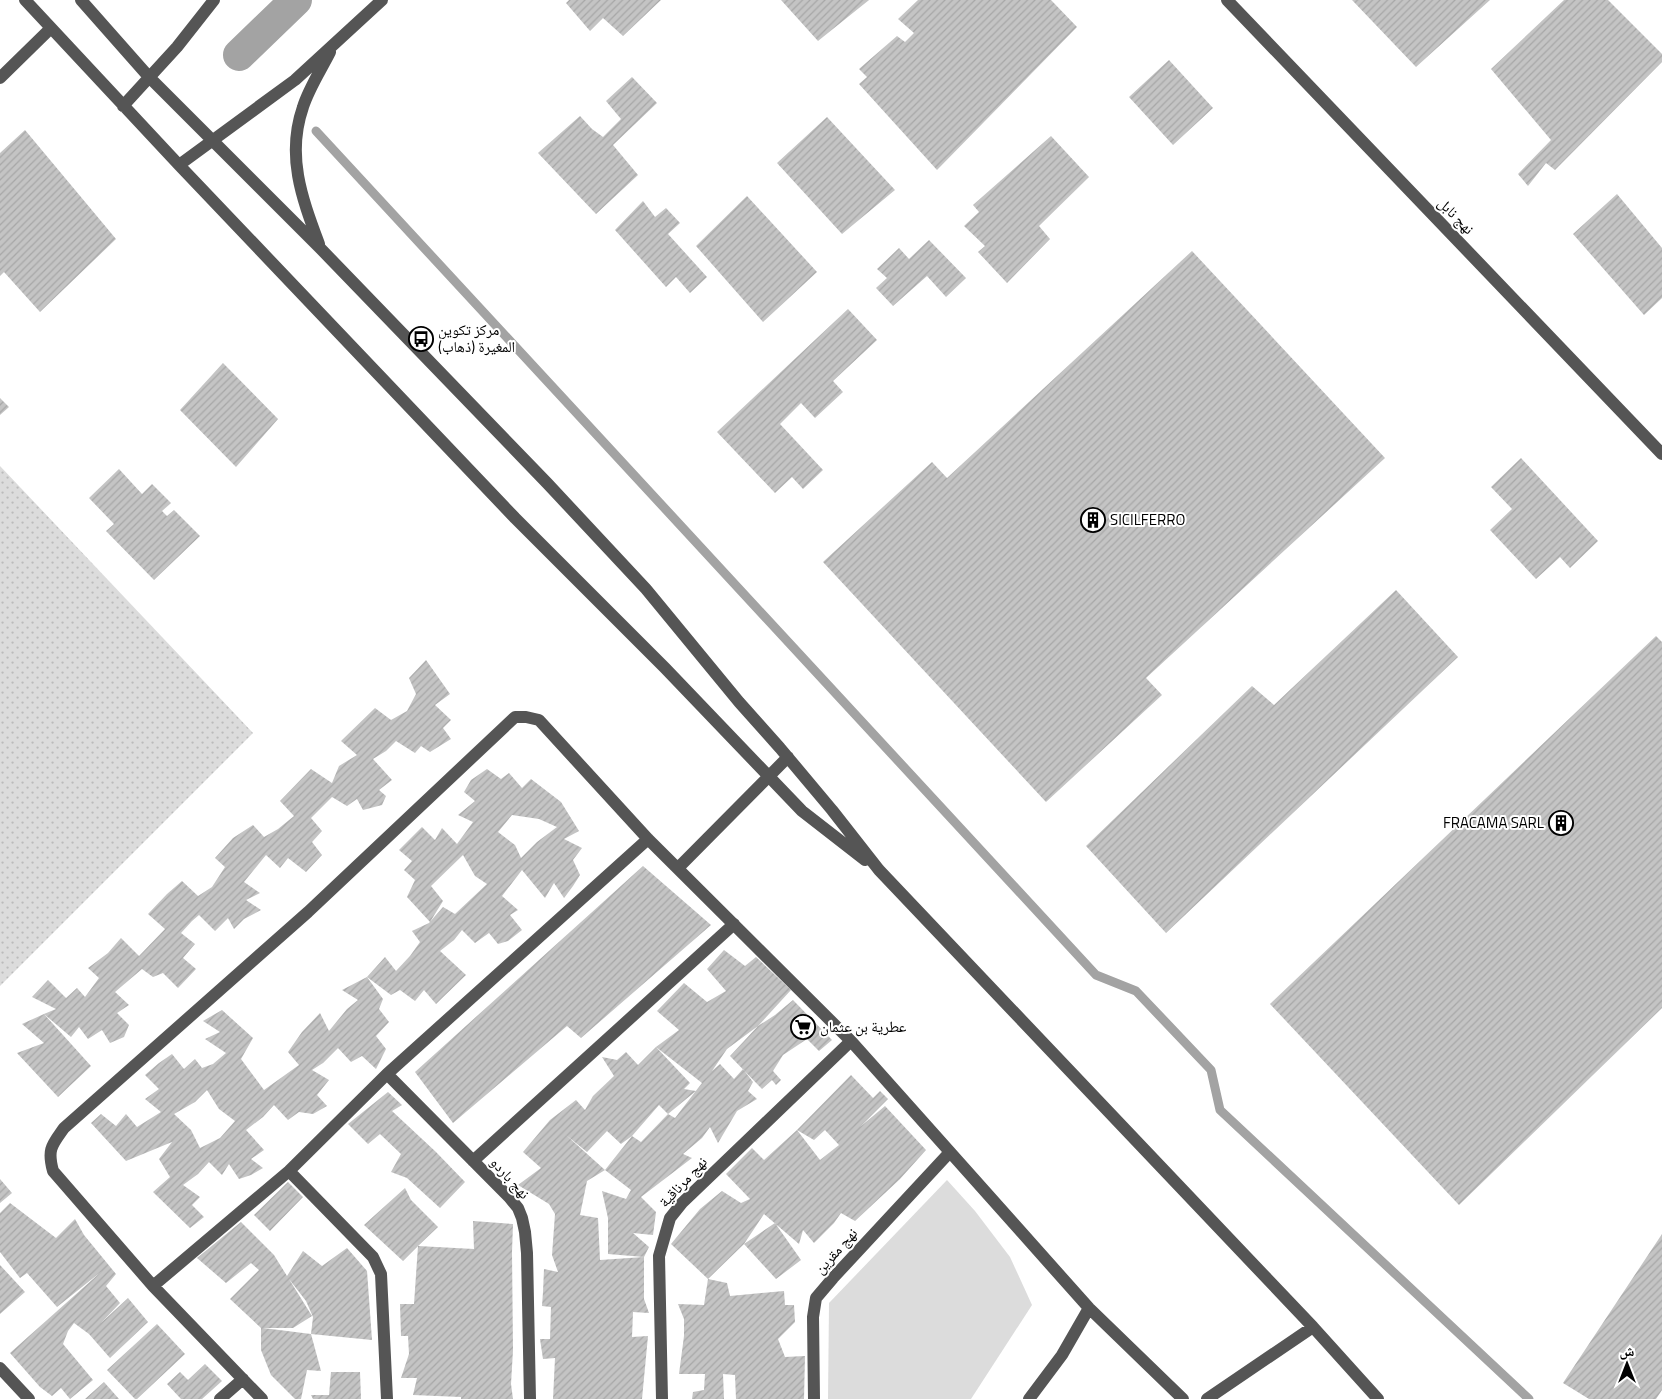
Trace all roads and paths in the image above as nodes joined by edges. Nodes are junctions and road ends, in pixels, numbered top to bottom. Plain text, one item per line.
1 (24, 0) edge
2 (81, 0) edge
3 (214, 0) edge
4 (382, 0) edge
5 (1227, 0) edge
6 (51, 28) junction
7 (334, 46) junction
8 (149, 77) junction
9 (0, 78) edge
10 (123, 106) junction
11 (214, 140) junction
12 (179, 165) junction
13 (320, 248) junction
14 (1662, 454) edge
15 (788, 757) junction
16 (769, 777) junction
17 (648, 839) junction
18 (678, 868) junction
19 (878, 870) junction
20 (734, 924) junction
21 (851, 1041) junction
22 (387, 1074) junction
23 (950, 1152) junction
24 (473, 1161) junction
25 (288, 1171) junction
26 (153, 1286) junction
27 (1089, 1308) junction
28 (1313, 1327) junction
29 (0, 1368) edge
30 (243, 1379) junction
31 (28, 1399) edge
32 (220, 1399) edge
33 (262, 1399) edge
34 (386, 1399) edge
35 (530, 1399) edge
36 (662, 1399) edge
37 (814, 1399) edge
38 (1030, 1399) edge
39 (1183, 1399) edge
40 (1208, 1399) edge
41 (1378, 1399) edge

1 - 6 street
2 - 8 street
3 - 8 street
4 - 7 street
5 - 14 street, نهج نابل
6 - 9 street
6 - 10 street
7 - 11 street
7 - 13 street
8 - 10 street
8 - 11 street
10 - 12 street
11 - 12 street
11 - 13 street
12 - 16 street
13 - 15 street
15 - 16 street
15 - 19 street
16 - 18 street
16 - 19 street
17 - 18 street
17 - 22 street
17 - 26 street
18 - 20 street
19 - 28 street
20 - 21 street
20 - 24 street
21 - 23 street
21 - 36 street, نهج مرناقية
22 - 24 street, نهج باردو
22 - 25 street
23 - 27 street
23 - 37 street, نهج مقرين
24 - 35 street, نهج باردو
25 - 26 street
25 - 34 street
26 - 30 street
27 - 38 street
27 - 39 street
28 - 40 street
28 - 41 street
29 - 31 street
30 - 32 street
30 - 33 street

